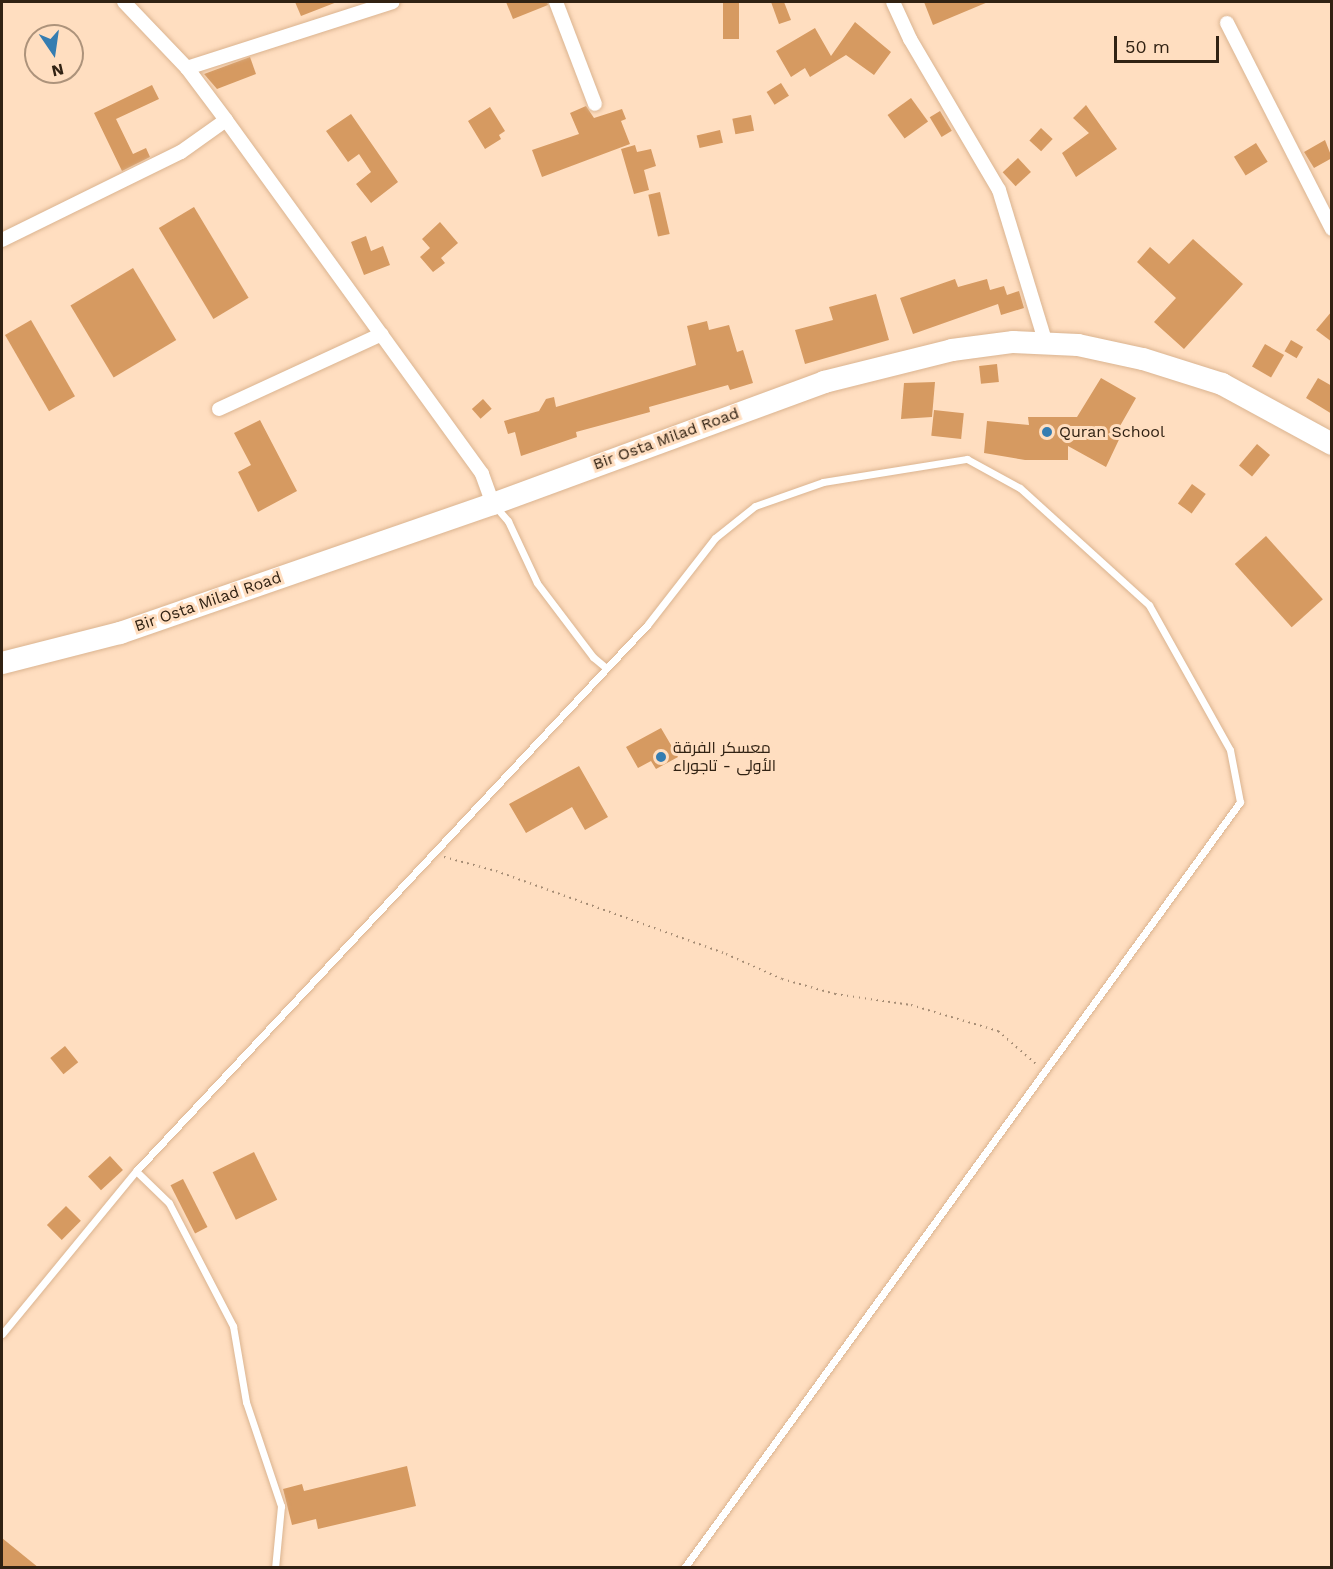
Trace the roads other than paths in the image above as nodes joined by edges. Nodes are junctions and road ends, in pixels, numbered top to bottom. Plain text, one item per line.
1 (124, 2) edge
2 (393, 2) edge
3 (556, 2) edge
4 (893, 2) edge
5 (1227, 23) dead end
6 (187, 68) junction
7 (595, 104) dead end
8 (226, 120) junction
9 (1332, 229) edge
10 (2, 240) edge
11 (381, 334) junction
12 (1046, 344) junction
13 (219, 409) dead end
14 (1332, 444) edge
15 (493, 504) junction
16 (2, 663) edge
17 (606, 668) junction
18 (136, 1171) junction
19 (2, 1335) edge
20 (275, 1568) edge
21 (684, 1568) edge

1 - 6 street
2 - 6 street
3 - 7 street
4 - 12 street
5 - 9 street
6 - 8 street
8 - 10 street
8 - 11 street
11 - 13 street
11 - 15 street
12 - 14 main road, Bir Osta Milad Road
12 - 15 main road, Bir Osta Milad Road
15 - 16 main road, Bir Osta Milad Road
15 - 17 lane
17 - 18 lane
17 - 21 lane
18 - 19 lane
18 - 20 lane

